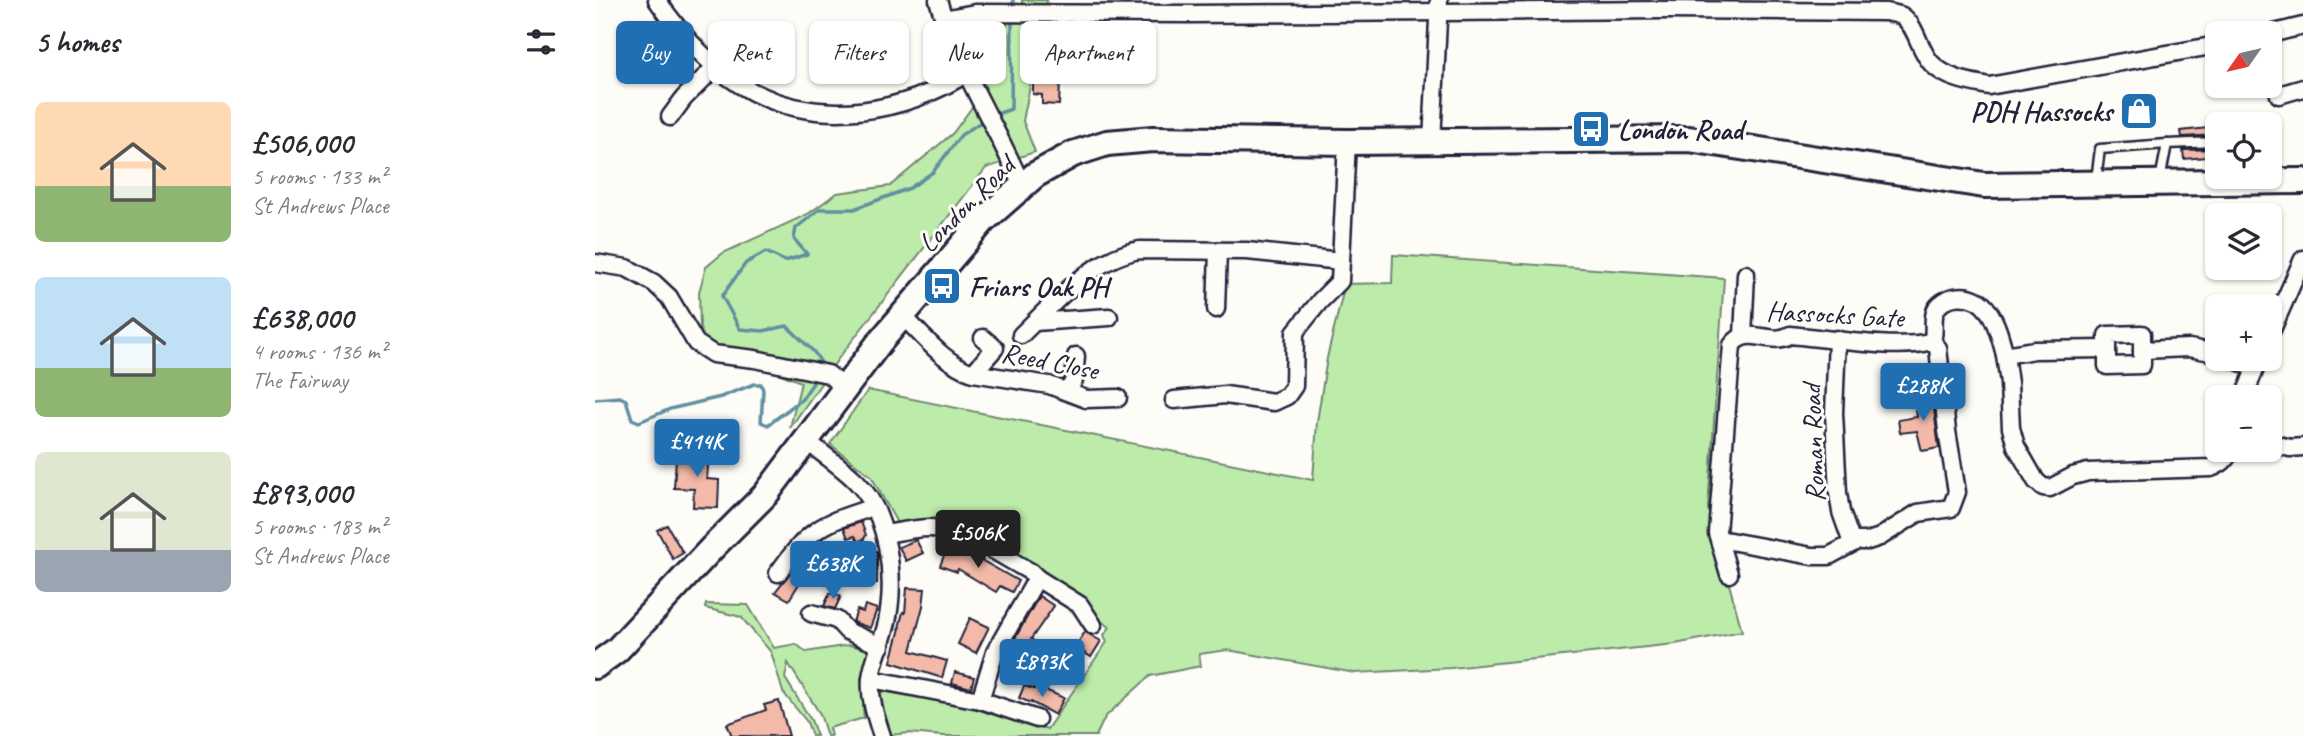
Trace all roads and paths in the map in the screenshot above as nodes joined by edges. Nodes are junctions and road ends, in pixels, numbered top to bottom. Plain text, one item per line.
1 (657, 0) edge
2 (937, 0) edge
3 (1175, 0) edge
4 (1668, 5) edge
5 (1438, 6) edge
6 (1142, 7) edge
7 (1903, 8) edge
8 (1062, 13) junction
9 (1193, 14) junction
10 (943, 19) joint
11 (1062, 21) edge
12 (2303, 26) edge
13 (2282, 31) edge
14 (2205, 47) edge
15 (708, 58) edge
16 (708, 74) edge
17 (741, 84) edge
18 (946, 84) edge
19 (972, 84) edge
20 (2303, 88) edge
21 (2282, 94) edge
22 (670, 117) dead end
23 (1347, 142) junction
24 (1432, 142) junction
25 (2205, 142) edge
26 (2167, 144) junction
27 (2205, 180) edge
28 (2282, 180) edge
29 (2303, 181) edge
30 (2160, 182) junction
31 (2096, 183) junction
32 (1022, 186) junction
33 (1218, 251) junction
34 (2303, 259) edge
35 (1341, 261) junction
36 (595, 263) edge
37 (1746, 274) dead end
38 (2282, 307) edge
39 (1216, 309) dead end
40 (902, 315) junction
41 (1109, 317) dead end
42 (1035, 321) junction
43 (1021, 335) dead end
44 (1743, 336) junction
45 (983, 338) dead end
46 (1837, 339) junction
47 (1932, 341) junction
48 (2205, 351) edge
49 (2005, 355) junction
50 (1076, 356) dead end
51 (973, 373) junction
52 (845, 388) junction
53 (1068, 391) junction
54 (1118, 398) dead end
55 (1174, 400) dead end
56 (806, 440) junction
57 (2282, 446) edge
58 (2303, 447) edge
59 (2223, 462) edge
60 (873, 507) junction
61 (885, 534) junction
62 (1719, 539) junction
63 (1852, 543) junction
64 (778, 573) dead end
65 (1729, 574) dead end
66 (1037, 578) junction
67 (811, 613) dead end
68 (1093, 625) dead end
69 (881, 646) junction
70 (595, 666) edge
71 (871, 678) junction
72 (980, 700) junction
73 (1037, 719) dead end
74 (881, 736) edge

1 - 15 street
2 - 10 street
3 - 9 street
4 - 5 street
4 - 7 street
5 - 9 street
5 - 24 street
6 - 8 street
6 - 9 street
7 - 14 street
8 - 10 street
8 - 11 lane
12 - 13 street
16 - 22 street
17 - 18 street
19 - 32 street
20 - 21 street
23 - 24 main road, London Road
23 - 32 main road, London Road
23 - 35 street
24 - 31 main road, London Road
25 - 26 lane
26 - 30 lane
26 - 31 lane
27 - 30 main road, London Road
28 - 29 main road, London Road
30 - 31 main road, London Road
32 - 40 main road, London Road
33 - 35 street
33 - 39 street
33 - 42 street
34 - 38 street
35 - 55 street
36 - 52 street
37 - 44 street, Hassocks Gate
40 - 51 street, Reed Close
40 - 52 main road, London Road
41 - 42 street
42 - 43 street
44 - 46 street, Hassocks Gate
44 - 62 street, Hassocks Gate
45 - 51 street, Reed Close
46 - 47 street, Hassocks Gate
46 - 63 street, Roman Road
47 - 49 street, Hassocks Gate
47 - 63 street
48 - 49 street
49 - 59 street, Hassocks Gate
50 - 53 street
51 - 53 street, Reed Close
52 - 56 main road, London Road
53 - 54 street, Reed Close
56 - 60 street
56 - 70 main road, London Road
57 - 58 street
60 - 61 street
60 - 64 street
61 - 66 street
61 - 69 street
62 - 63 street
62 - 65 street, Hassocks Gate
66 - 68 street
66 - 72 street
67 - 69 street
69 - 71 street
71 - 72 street
71 - 74 street
72 - 73 street

